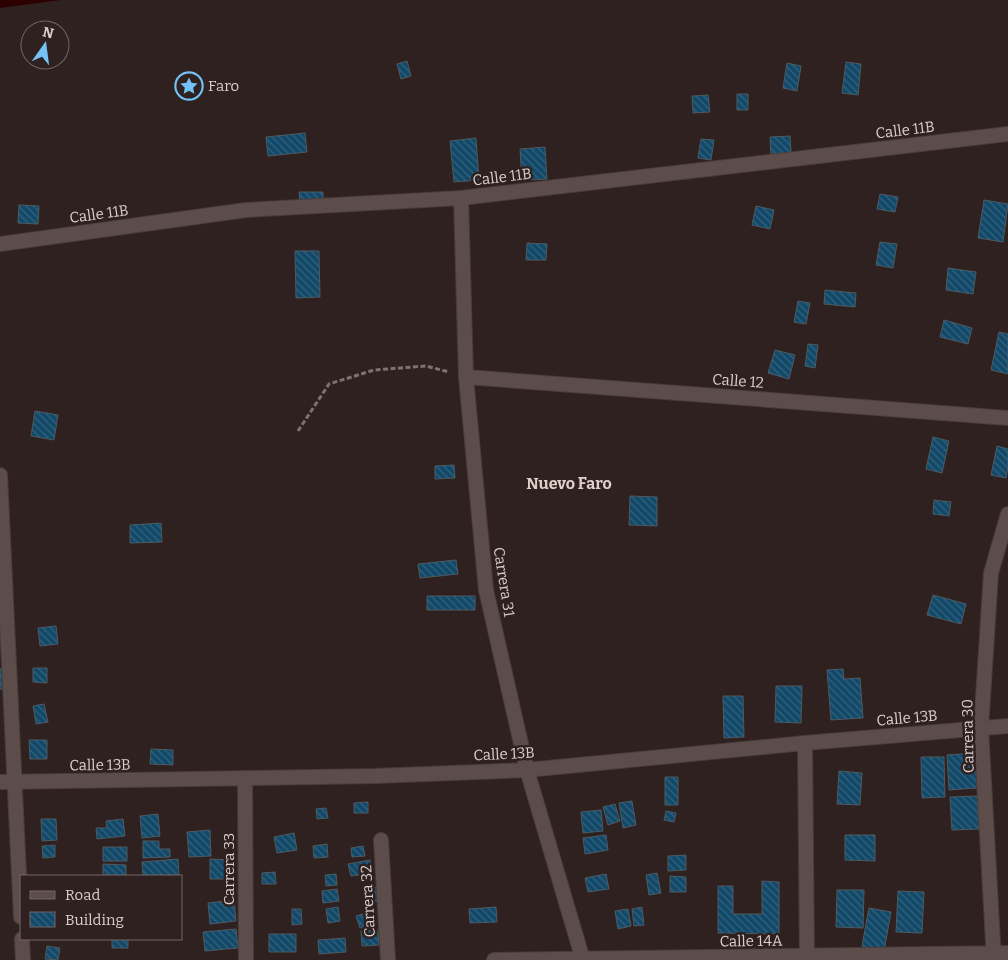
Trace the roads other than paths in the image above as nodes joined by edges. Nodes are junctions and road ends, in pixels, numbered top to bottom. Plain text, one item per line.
1 (1008, 134) edge
2 (461, 198) junction
3 (0, 244) edge
4 (466, 377) junction
5 (1008, 418) edge
6 (0, 474) edge
7 (1008, 514) edge
8 (1008, 726) edge
9 (981, 728) junction
10 (805, 743) junction
11 (527, 770) junction
12 (245, 778) junction
13 (0, 782) edge
14 (14, 782) junction
15 (381, 840) dead end
16 (20, 898) edge
17 (22, 940) edge
18 (999, 956) edge
19 (807, 958) edge
20 (583, 959) edge
21 (24, 960) edge
22 (246, 960) edge
23 (388, 960) edge
24 (494, 960) edge

1 - 2 street, Calle 11B
2 - 3 street, Calle 11B
2 - 4 street, Carrera 31
4 - 5 street, Calle 12
4 - 11 street, Carrera 31
6 - 14 street
7 - 9 street, Carrera 30
8 - 9 street, Calle 13B
9 - 10 street, Calle 13B
9 - 18 street, Carrera 30
10 - 11 street, Calle 13B
10 - 19 street
11 - 12 street, Calle 13B
11 - 20 street, Carrera 31
12 - 14 street, Calle 13B
12 - 22 street, Carrera 33
13 - 14 street, Calle 13B
14 - 16 street
15 - 23 street, Carrera 32
17 - 21 street
18 - 19 street, Calle 14A
19 - 20 street, Calle 14A
20 - 24 street, Calle 14A

